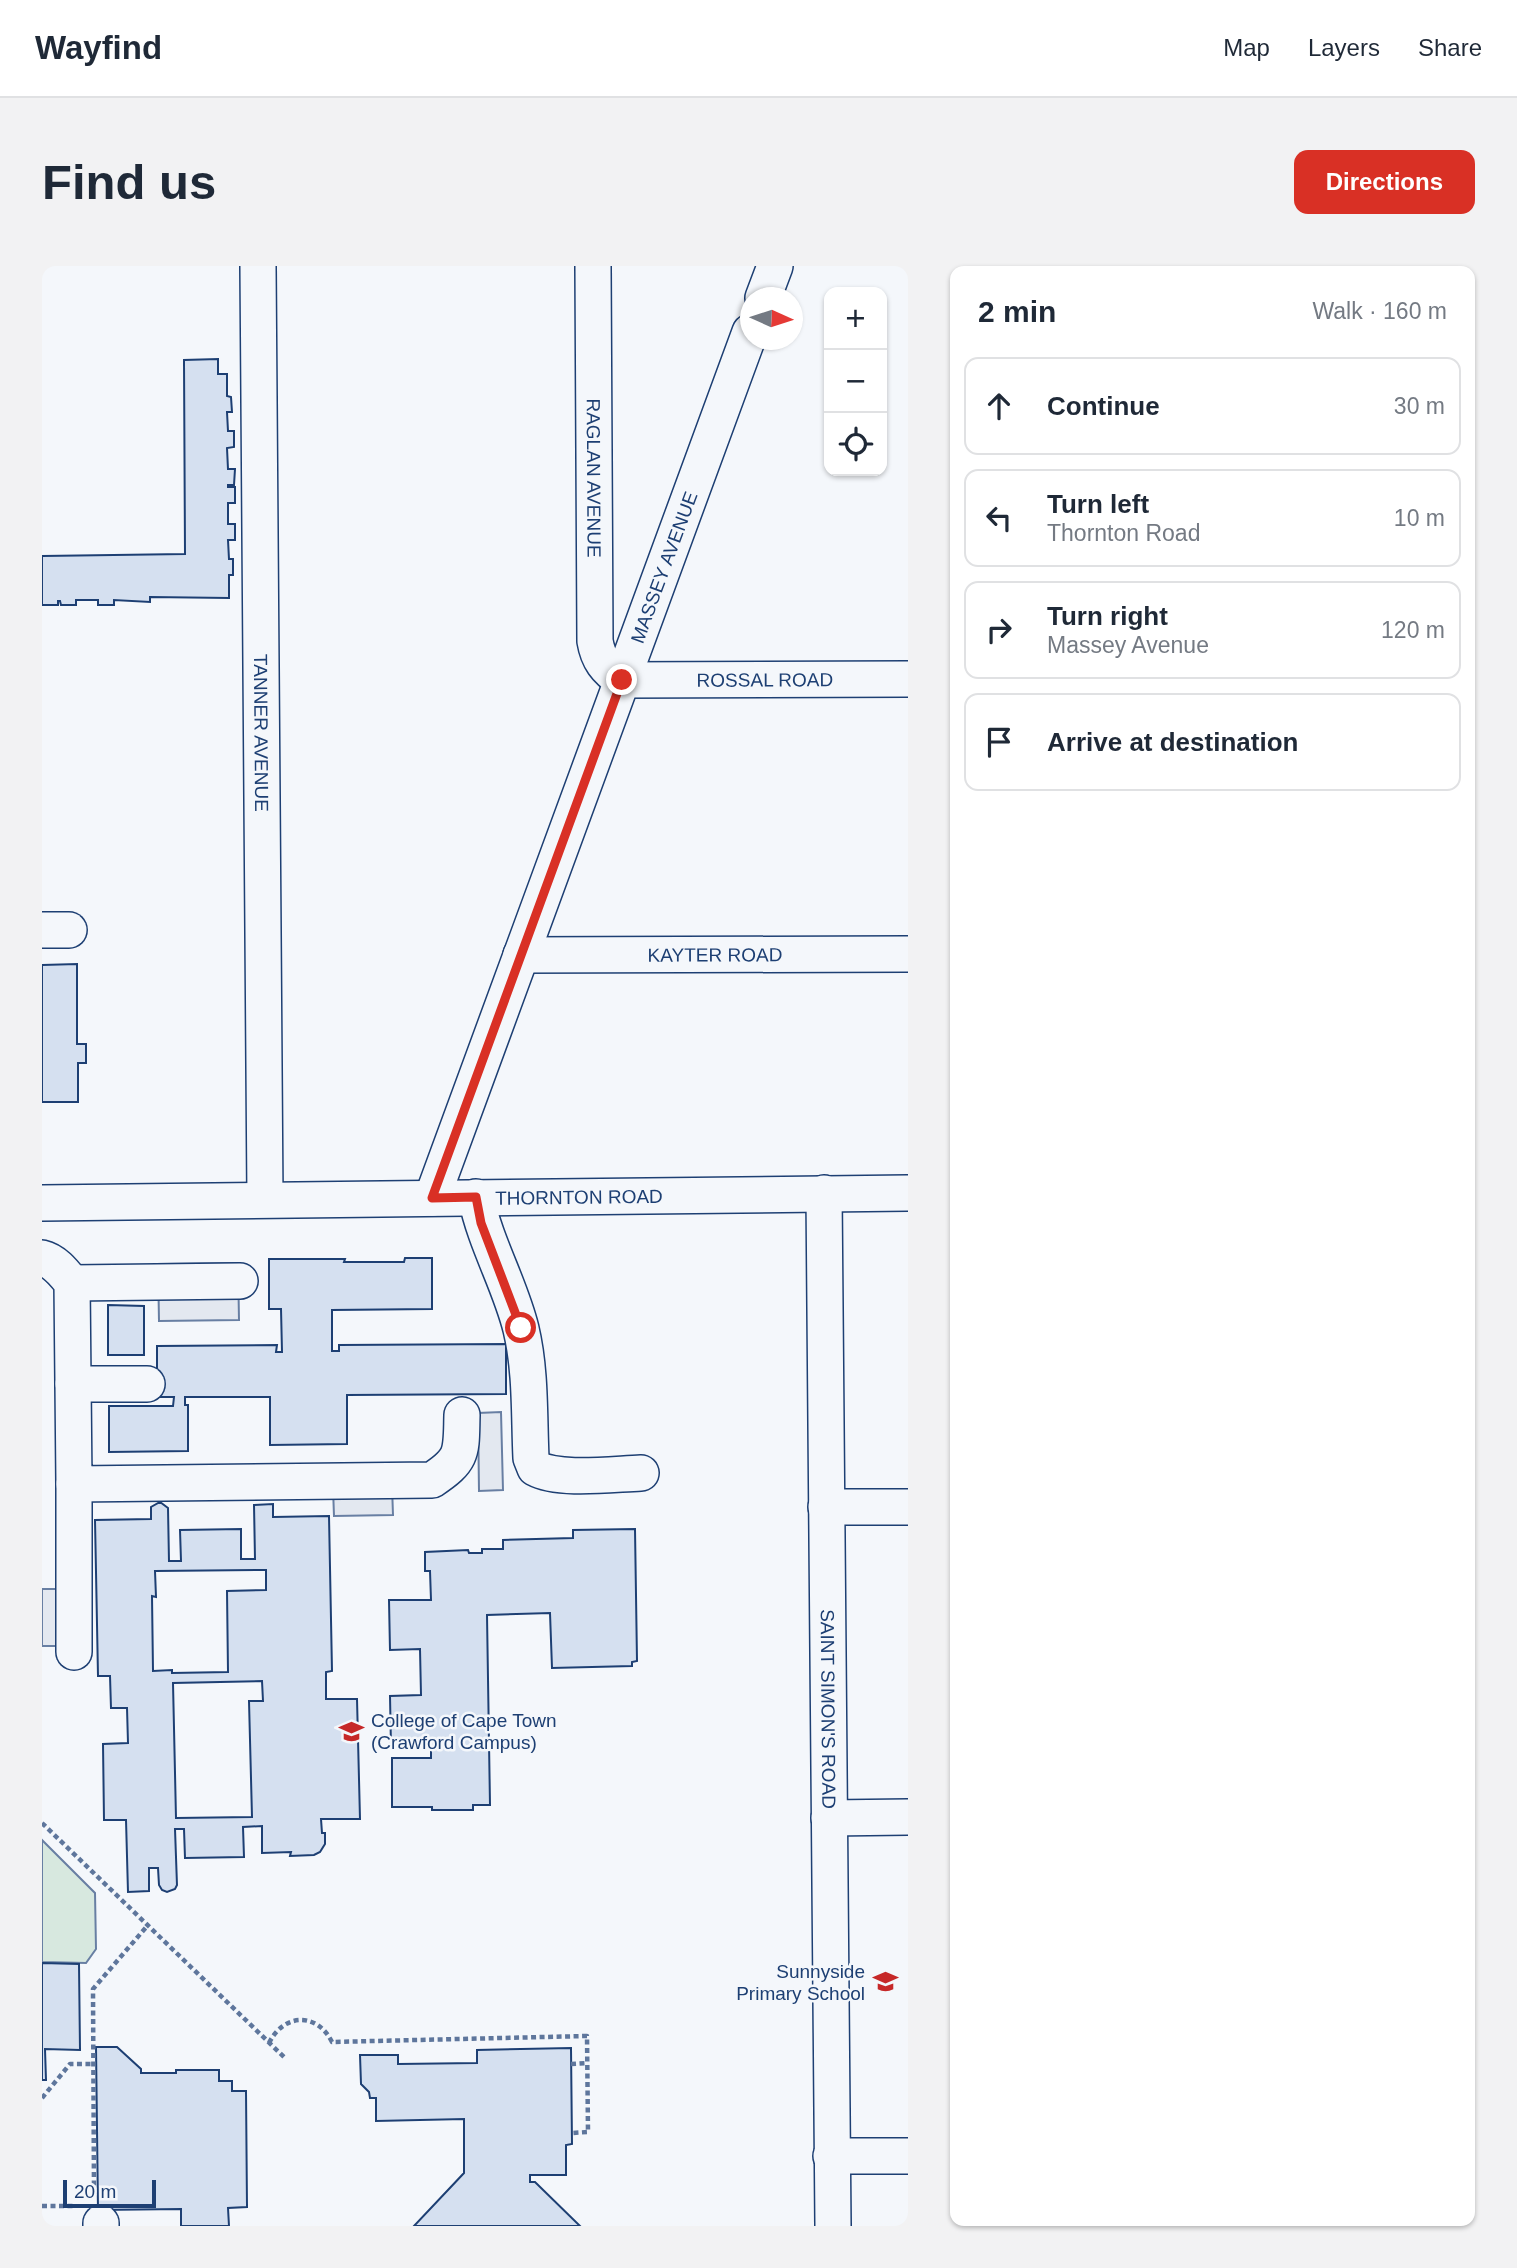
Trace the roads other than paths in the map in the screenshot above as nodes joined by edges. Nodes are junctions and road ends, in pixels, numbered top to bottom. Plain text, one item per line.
1 (258, 266) edge
2 (593, 266) edge
3 (775, 266) edge
4 (767, 287) edge
5 (744, 350) edge
6 (908, 679) edge
7 (622, 680) junction
8 (908, 954) edge
9 (521, 955) junction
10 (908, 1193) edge
11 (824, 1194) junction
12 (476, 1197) junction
13 (432, 1198) junction
14 (265, 1199) junction
15 (42, 1203) edge
16 (42, 1258) edge
17 (240, 1281) dead end
18 (72, 1283) junction
19 (73, 1384) junction
20 (147, 1384) dead end
21 (462, 1415) dead end
22 (641, 1473) dead end
23 (74, 1484) junction
24 (826, 1507) junction
25 (908, 1507) edge
26 (74, 1651) dead end
27 (908, 1817) edge
28 (829, 1818) junction
29 (831, 2156) junction
30 (908, 2156) edge
31 (832, 2226) edge

1 - 14 street, TANNER AVENUE
2 - 7 street, RAGLAN AVENUE
3 - 4 street
5 - 7 street, MASSEY AVENUE
6 - 7 street, ROSSAL ROAD
7 - 9 street, MASSEY AVENUE
8 - 9 street, KAYTER ROAD
9 - 13 street, MASSEY AVENUE
10 - 11 street, THORNTON ROAD
11 - 12 street, THORNTON ROAD
11 - 24 street, SAINT SIMON'S ROAD
12 - 13 street, THORNTON ROAD
12 - 22 street
13 - 14 street, THORNTON ROAD
14 - 15 street, THORNTON ROAD
16 - 18 street
17 - 18 street
18 - 19 street
19 - 20 street
19 - 23 street
21 - 23 street
23 - 26 street
24 - 25 street
24 - 28 street, SAINT SIMON'S ROAD
27 - 28 street
28 - 29 street, SAINT SIMON'S ROAD
29 - 30 street
29 - 31 street, SAINT SIMON'S ROAD

